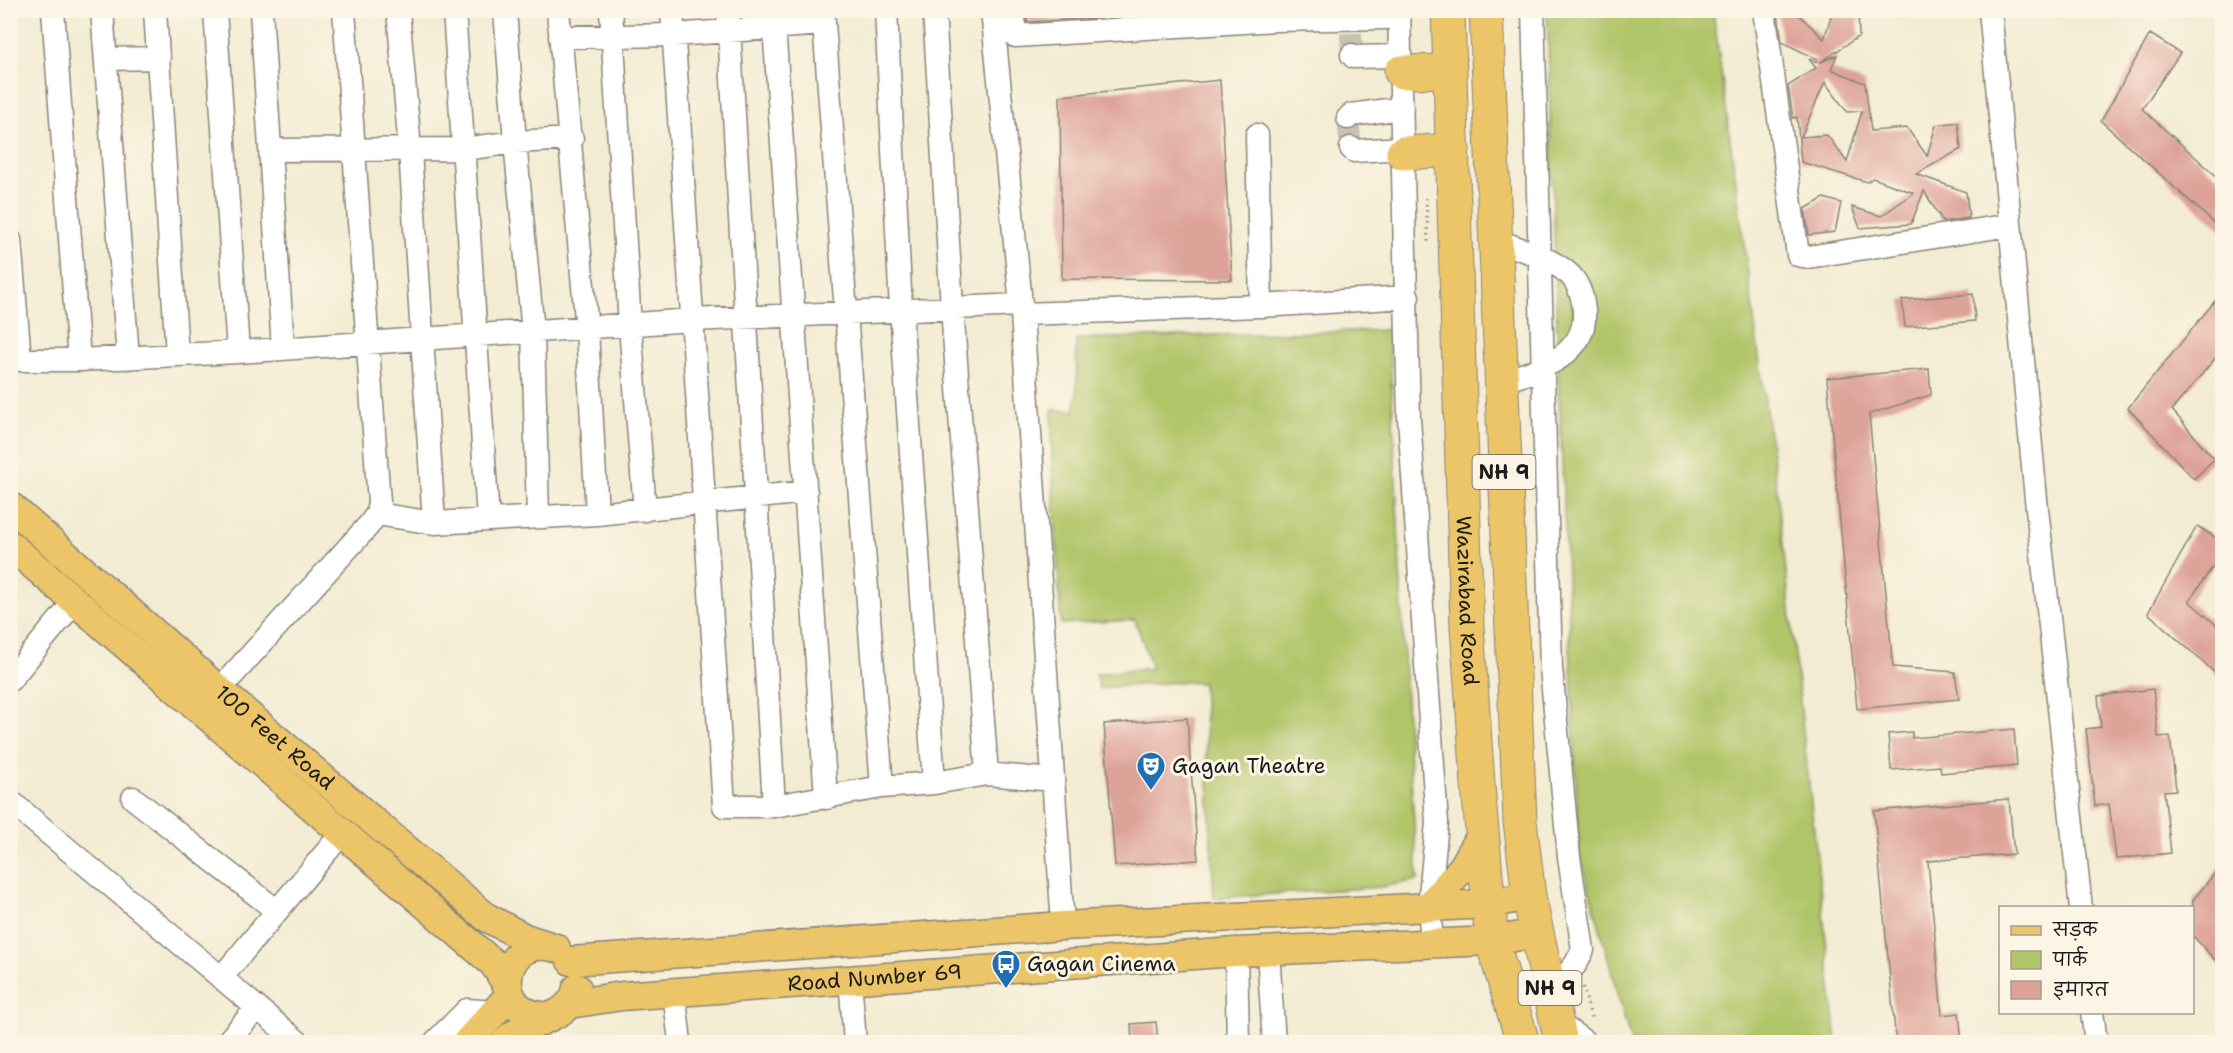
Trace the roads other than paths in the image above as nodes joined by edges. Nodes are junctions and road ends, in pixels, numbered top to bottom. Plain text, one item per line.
1 (53, 10) edge
2 (102, 10) edge
3 (156, 10) edge
4 (215, 10) edge
5 (261, 10) edge
6 (344, 10) edge
7 (398, 10) edge
8 (454, 10) edge
9 (506, 10) edge
10 (558, 10) edge
11 (610, 10) edge
12 (672, 10) edge
13 (886, 10) edge
14 (934, 10) edge
15 (992, 10) edge
16 (1013, 10) edge
17 (1448, 10) edge
18 (1486, 10) edge
19 (1533, 10) edge
20 (1764, 10) edge
21 (1990, 10) edge
22 (1262, 16) edge
23 (1395, 16) edge
24 (823, 17) edge
25 (773, 19) edge
26 (1182, 19) edge
27 (729, 21) edge
28 (1107, 21) edge
29 (1350, 29) edge
30 (674, 35) junction
31 (612, 36) junction
32 (560, 37) junction
33 (159, 58) junction
34 (106, 59) junction
35 (1401, 64) junction
36 (1450, 71) junction
37 (1402, 108) junction
38 (1348, 118) dead end
39 (1257, 135) dead end
40 (572, 139) junction
41 (514, 142) junction
42 (1351, 148) dead end
43 (464, 149) junction
44 (270, 150) junction
45 (355, 150) junction
46 (410, 150) junction
47 (1453, 150) junction
48 (1403, 151) junction
49 (2010, 225) junction
50 (10, 240) edge
51 (1494, 240) junction
52 (1540, 256) junction
53 (1408, 297) junction
54 (1261, 306) junction
55 (952, 308) junction
56 (1021, 309) junction
57 (901, 310) junction
58 (846, 313) junction
59 (795, 316) junction
60 (744, 318) junction
61 (692, 320) junction
62 (630, 326) junction
63 (587, 330) junction
64 (533, 332) junction
65 (477, 336) junction
66 (422, 340) junction
67 (366, 343) junction
68 (284, 349) junction
69 (238, 352) junction
70 (177, 355) junction
71 (128, 358) junction
72 (15, 360) edge
73 (79, 360) junction
74 (1544, 369) junction
75 (1500, 382) junction
76 (806, 492) junction
77 (755, 498) junction
78 (704, 503) junction
79 (10, 506) edge
80 (645, 510) junction
81 (377, 514) junction
82 (597, 514) junction
83 (538, 516) junction
84 (488, 519) junction
85 (434, 523) junction
86 (10, 545) edge
87 (75, 601) junction
88 (10, 680) edge
89 (219, 690) junction
90 (987, 774) junction
91 (1053, 780) junction
92 (934, 783) junction
93 (882, 787) junction
94 (133, 798) dead end
95 (825, 798) junction
96 (10, 801) edge
97 (774, 806) junction
98 (343, 832) junction
99 (1482, 834) junction
100 (1529, 896) junction
101 (1488, 904) junction
102 (1429, 906) junction
103 (2081, 906) edge
104 (277, 911) junction
105 (1063, 926) junction
106 (1536, 933) junction
107 (1492, 940) junction
108 (1432, 942) junction
109 (1236, 952) junction
110 (1268, 952) junction
111 (564, 954) junction
112 (221, 978) junction
113 (850, 979) junction
114 (674, 992) junction
115 (504, 997) junction
116 (257, 1008) junction
117 (560, 1010) junction
118 (2092, 1014) edge
119 (1557, 1019) edge
120 (1514, 1033) edge
121 (227, 1042) edge
122 (298, 1042) edge
123 (435, 1042) edge
124 (467, 1042) edge
125 (505, 1042) edge
126 (680, 1042) edge
127 (855, 1042) edge
128 (1239, 1042) edge
129 (1274, 1042) edge
130 (1585, 1042) edge
131 (2096, 1042) edge

1 - 73 street
2 - 34 street
3 - 33 street
4 - 69 street
5 - 44 street
6 - 45 street
7 - 46 street
8 - 43 street
9 - 41 street
10 - 32 street
11 - 31 street
12 - 30 street
13 - 57 street
14 - 55 street
15 - 56 street
16 - 28 street
17 - 36 highway, Wazirabad Road / NH 9
18 - 51 highway, Wazirabad Road / NH 9
19 - 52 street
20 - 49 street
21 - 49 street
22 - 26 street
22 - 29 street
23 - 29 street
23 - 35 street
24 - 25 street
24 - 58 street
25 - 27 street
25 - 59 street
26 - 28 street
27 - 30 street
27 - 60 street
29 - 35 street
30 - 31 street
30 - 61 street
31 - 32 street
31 - 62 street
32 - 40 street
33 - 34 street
33 - 70 street
34 - 71 street
35 - 36 highway
35 - 37 street
36 - 47 highway, Wazirabad Road / NH 9
37 - 38 street
37 - 48 street
39 - 54 street
40 - 41 street
40 - 63 street
41 - 43 street
41 - 64 street
42 - 48 street
43 - 46 street
43 - 65 street
44 - 45 street
44 - 68 street
45 - 46 street
45 - 67 street
46 - 66 street
47 - 48 highway
47 - 99 highway, Wazirabad Road / NH 9
48 - 53 street
49 - 103 street
50 - 72 street
51 - 52 street
51 - 75 highway, Wazirabad Road / NH 9
52 - 74 street
52 - 74 street
53 - 54 street
53 - 102 street
54 - 56 street
55 - 56 street
55 - 57 street
55 - 90 street
56 - 91 street
57 - 58 street
57 - 92 street
58 - 59 street
58 - 93 street
59 - 60 street
59 - 76 street
60 - 61 street
60 - 77 street
61 - 62 street
61 - 78 street
62 - 63 street
62 - 80 street
63 - 64 street
63 - 82 street
64 - 65 street
64 - 83 street
65 - 66 street
65 - 84 street
66 - 67 street
66 - 85 street
67 - 68 street
67 - 81 street
68 - 69 street
69 - 70 street
70 - 71 street
71 - 73 street
72 - 73 street
74 - 75 street
74 - 119 street
75 - 100 highway, Wazirabad Road / NH 9
76 - 77 street
76 - 95 street
77 - 78 street
77 - 97 street
78 - 80 street
78 - 97 street
79 - 89 main road, 100 Feet Road
80 - 82 street
81 - 85 street
81 - 89 street
82 - 83 street
83 - 84 street
84 - 85 street
86 - 87 main road, 100 Feet Road
87 - 88 street
87 - 98 main road, 100 Feet Road
89 - 111 main road, 100 Feet Road
90 - 91 street
90 - 92 street
91 - 105 street
92 - 93 street
93 - 95 street
94 - 104 street
95 - 97 street
96 - 112 street
98 - 104 street
98 - 115 main road, 100 Feet Road
99 - 101 highway, Wazirabad Road / NH 9
99 - 102 main road
100 - 101 main road, Road Number 69
100 - 106 highway, Wazirabad Road / NH 9
101 - 102 main road, Road Number 69
101 - 107 highway, Wazirabad Road / NH 9
102 - 105 main road, Road Number 69
102 - 108 street
104 - 112 street
105 - 111 main road, Road Number 69
106 - 107 main road, Road Number 69
106 - 119 highway, Wazirabad Road / NH 9
107 - 108 main road, Road Number 69
107 - 120 highway, Wazirabad Road / NH 9
108 - 110 main road, Road Number 69
109 - 110 main road, Road Number 69
109 - 113 main road, Road Number 69
109 - 128 street
110 - 129 street
111 - 115 main road
111 - 117 main road
112 - 116 street
113 - 114 main road, Road Number 69
113 - 127 street
114 - 117 main road, Road Number 69
114 - 126 street
115 - 117 main road
115 - 123 street
115 - 124 main road
116 - 121 street
116 - 122 street
117 - 125 main road
118 - 131 street
119 - 130 street

